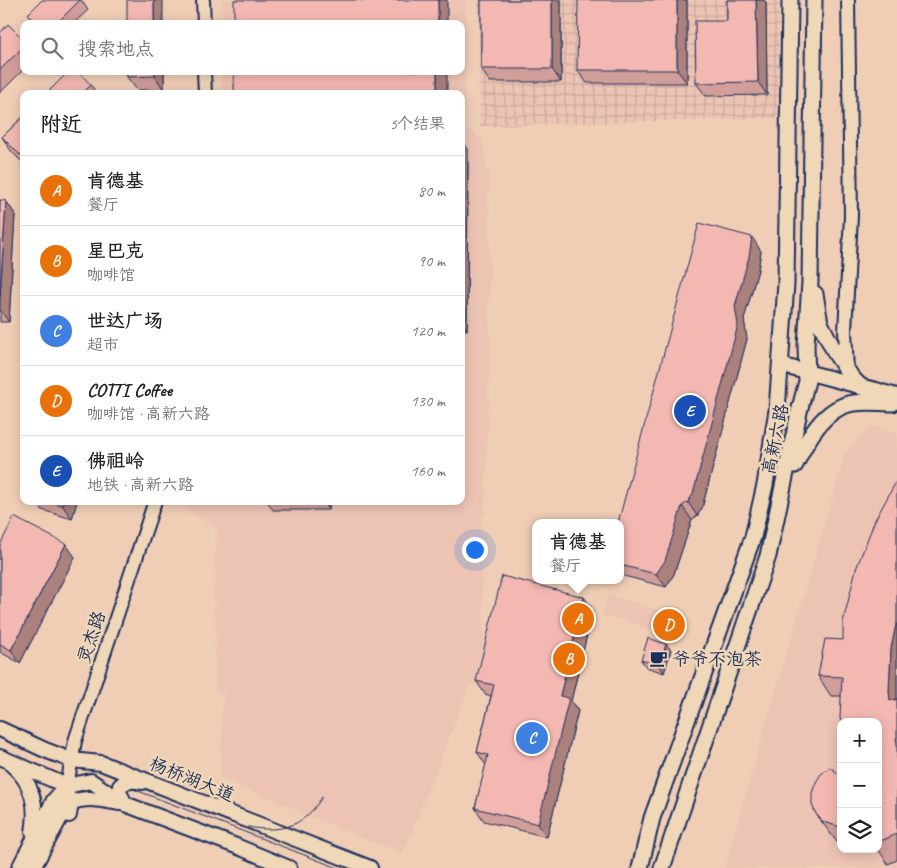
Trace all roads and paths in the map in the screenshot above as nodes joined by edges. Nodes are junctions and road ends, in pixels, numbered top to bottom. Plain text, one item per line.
1 (203, 0) edge
2 (790, 0) edge
3 (814, 0) edge
4 (848, 0) edge
5 (204, 20) edge
6 (204, 75) edge
7 (205, 90) edge
8 (810, 268) junction
9 (780, 370) junction
10 (847, 370) junction
11 (807, 377) junction
12 (878, 392) junction
13 (896, 401) edge
14 (782, 494) junction
15 (154, 505) edge
16 (0, 729) edge
17 (2, 758) edge
18 (72, 760) junction
19 (156, 784) junction
20 (67, 786) junction
21 (125, 804) junction
22 (652, 818) junction
23 (34, 857) edge
24 (665, 864) edge
25 (19, 868) edge
26 (288, 868) edge
27 (370, 868) edge
28 (631, 868) edge
29 (640, 868) edge

1 - 5 street
2 - 9 main road, 高新六路
3 - 8 main road, 高新六路
4 - 10 street
6 - 7 street
8 - 10 main road
8 - 11 main road, 高新六路
9 - 11 main road
9 - 22 main road, 高新六路
10 - 12 main road
11 - 12 main road
11 - 13 main road
11 - 14 main road, 高新六路
12 - 13 main road
13 - 14 main road
14 - 24 main road, 高新六路
15 - 18 street, 灵杰路
16 - 18 main road, 杨桥湖大道
17 - 20 main road
17 - 23 main road
18 - 19 main road, 杨桥湖大道
18 - 20 street, 灵杰路
19 - 21 main road
19 - 27 main road, 杨桥湖大道
20 - 21 main road
20 - 23 main road
21 - 23 main road
21 - 26 main road
22 - 28 main road
22 - 29 main road, 高新六路
23 - 25 main road

